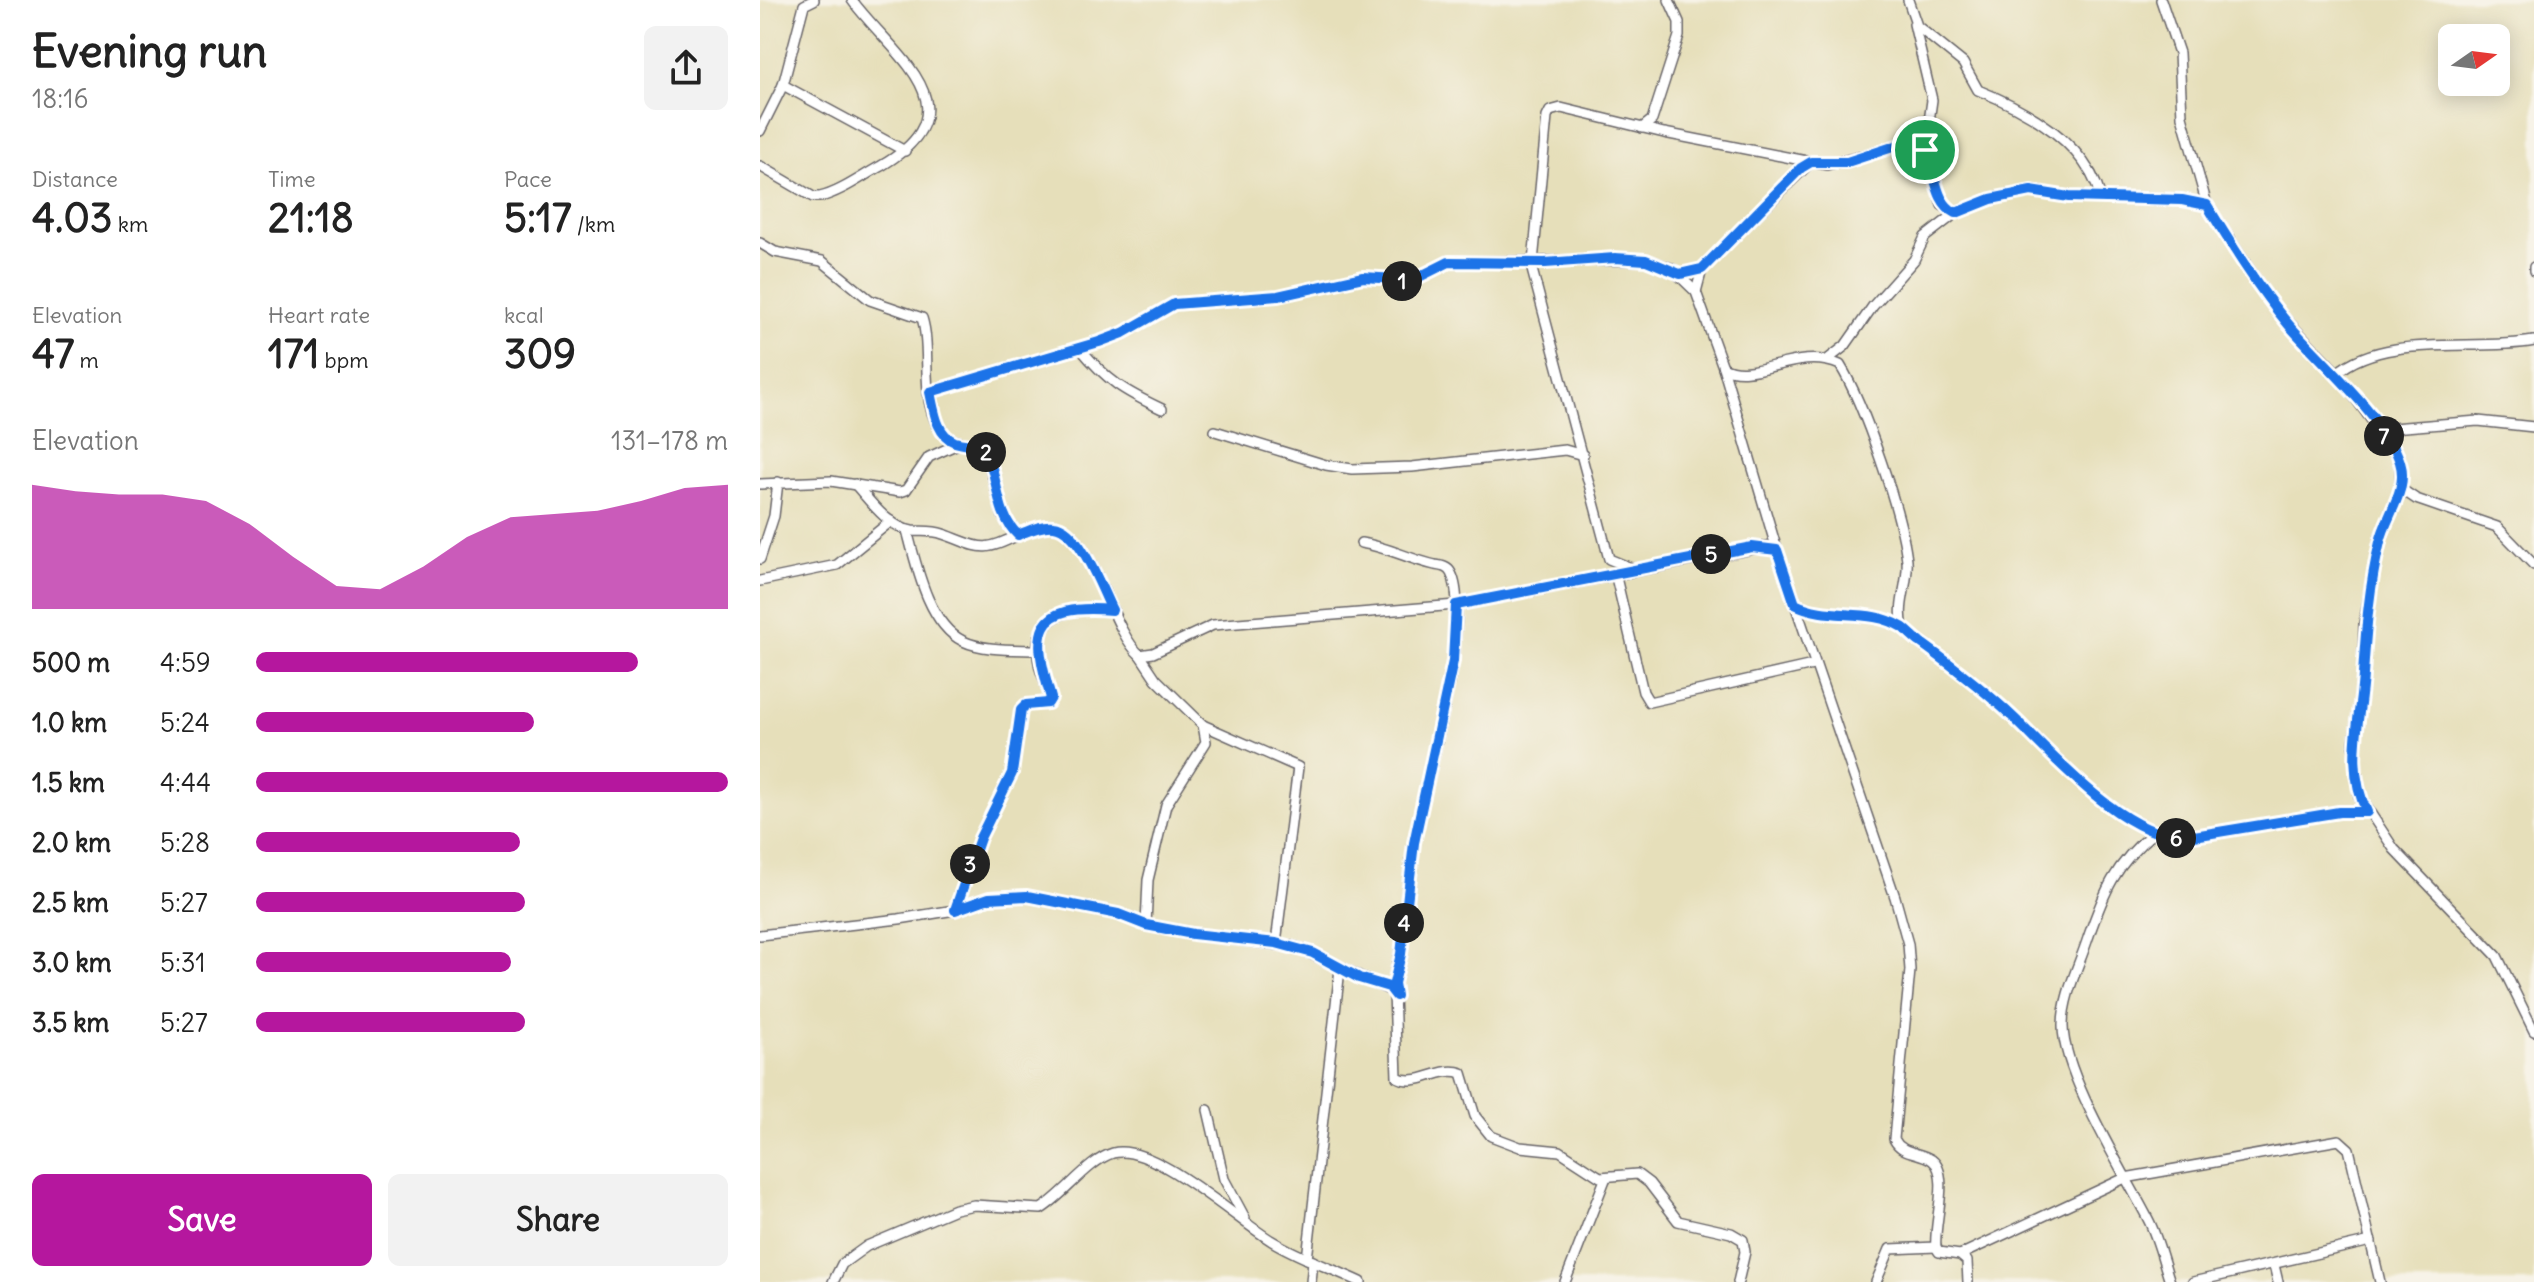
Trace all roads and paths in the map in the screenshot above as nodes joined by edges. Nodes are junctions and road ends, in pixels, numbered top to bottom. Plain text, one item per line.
1 (814, 0) edge
2 (852, 0) edge
3 (1669, 0) edge
4 (1908, 0) edge
5 (2161, 0) edge
6 (1914, 21) junction
7 (783, 85) junction
8 (1642, 128) junction
9 (760, 131) edge
10 (1925, 150) junction
11 (905, 151) junction
12 (1811, 162) junction
13 (760, 166) edge
14 (2101, 198) junction
15 (2207, 205) junction
16 (1956, 213) junction
17 (760, 243) edge
18 (1531, 262) junction
19 (1702, 269) junction
20 (1680, 274) junction
21 (1696, 292) junction
22 (2534, 341) edge
23 (1845, 346) junction
24 (1080, 348) junction
25 (1827, 360) junction
26 (1840, 365) junction
27 (1723, 367) junction
28 (2337, 373) junction
29 (930, 392) junction
30 (1162, 409) dead end
31 (2534, 427) edge
32 (2380, 429) junction
33 (1215, 431) dead end
34 (1578, 439) junction
35 (960, 443) junction
36 (1570, 450) junction
37 (1583, 455) junction
38 (778, 482) junction
39 (760, 484) edge
40 (855, 484) junction
41 (2401, 489) junction
42 (891, 521) junction
43 (907, 530) junction
44 (1018, 535) junction
45 (1361, 543) dead end
46 (1777, 550) junction
47 (760, 559) edge
48 (1609, 559) junction
49 (2534, 565) edge
50 (1634, 569) junction
51 (1611, 574) junction
52 (760, 581) edge
53 (1795, 604) junction
54 (1456, 605) junction
55 (1112, 610) junction
56 (1903, 627) junction
57 (1038, 650) junction
58 (1140, 655) junction
59 (1813, 665) junction
60 (1203, 725) junction
61 (2367, 812) junction
62 (2154, 832) junction
63 (955, 910) junction
64 (1146, 925) junction
65 (760, 935) edge
66 (1276, 943) junction
67 (1340, 969) junction
68 (1396, 996) junction
69 (2534, 1031) edge
70 (1208, 1110) dead end
71 (1606, 1177) junction
72 (2125, 1178) junction
73 (1249, 1224) junction
74 (2371, 1241) junction
75 (1936, 1247) junction
76 (1960, 1255) junction
77 (1310, 1260) junction
78 (2274, 1265) junction
79 (833, 1282) edge
80 (1311, 1282) edge
81 (1361, 1282) edge
82 (1565, 1282) edge
83 (1738, 1282) edge
84 (1876, 1282) edge
85 (1968, 1282) edge
86 (2170, 1282) edge
87 (2193, 1282) edge
88 (2278, 1282) edge
89 (2380, 1282) edge

1 - 7 street
2 - 11 street
3 - 8 street
4 - 6 street
5 - 15 street
6 - 10 street
6 - 14 street
7 - 9 street
7 - 11 street
8 - 12 street
8 - 18 street
10 - 12 street
10 - 16 street
11 - 13 street
12 - 19 street
14 - 15 street
14 - 16 street
15 - 28 street
16 - 23 street
17 - 29 street
18 - 20 street
18 - 24 street
18 - 34 street
19 - 20 street
19 - 21 street
20 - 21 street
21 - 27 street
22 - 28 street
23 - 25 street
23 - 26 street
24 - 29 street
24 - 30 street
25 - 26 street
25 - 27 street
26 - 56 street
27 - 46 street
28 - 32 street
29 - 35 street
31 - 32 street
32 - 41 street
33 - 36 street
34 - 36 street
34 - 37 street
35 - 40 street
35 - 44 street
36 - 37 street
37 - 48 street
38 - 39 street
38 - 40 street
38 - 47 street
40 - 42 street
41 - 49 street
41 - 61 street
42 - 43 street
42 - 52 street
43 - 44 street
43 - 57 street
44 - 55 street
45 - 54 street
46 - 50 street
46 - 53 street
48 - 50 street
48 - 51 street
50 - 51 street
51 - 54 street
51 - 59 street
53 - 56 street
53 - 59 street
54 - 58 street
54 - 68 street
55 - 57 street
55 - 58 street
56 - 62 street
57 - 63 street
58 - 60 street
59 - 75 street
60 - 64 street
60 - 66 street
61 - 62 street
61 - 69 street
62 - 72 street
63 - 64 street
63 - 65 street
64 - 66 street
66 - 67 street
67 - 68 street
67 - 77 street
68 - 71 street
70 - 73 street
71 - 82 street
71 - 83 street
72 - 74 street
72 - 76 street
72 - 86 street
73 - 77 street
73 - 79 street
74 - 78 street
74 - 89 street
75 - 76 street
75 - 84 street
76 - 85 street
77 - 80 street
77 - 81 street
78 - 87 street
78 - 88 street

